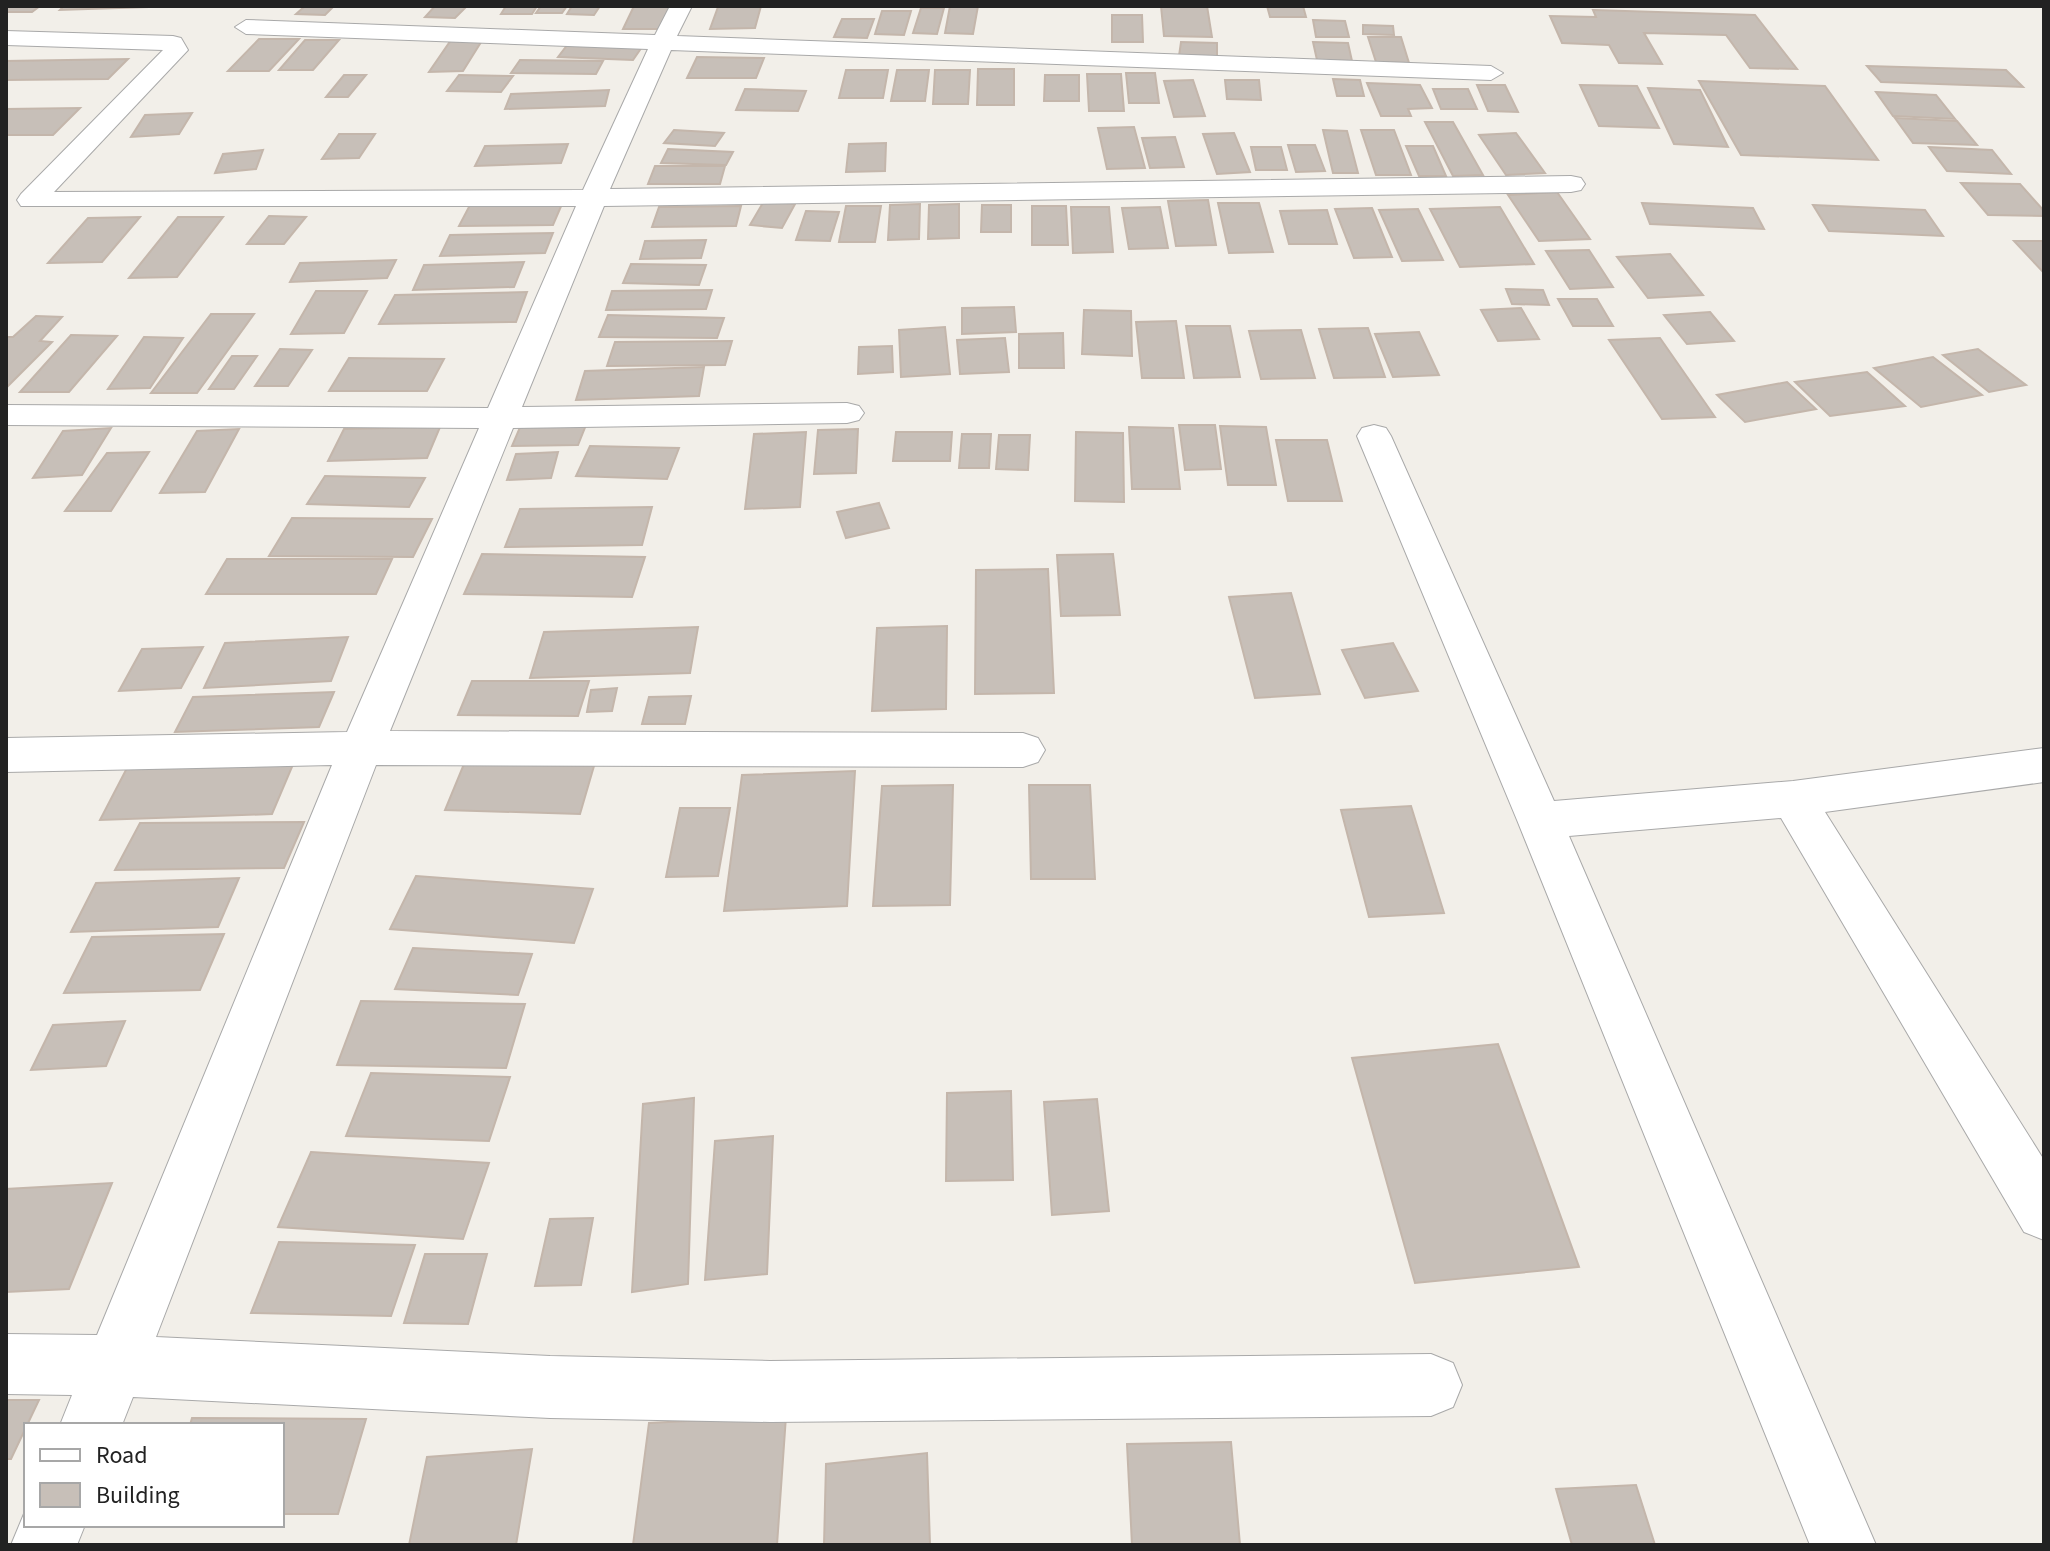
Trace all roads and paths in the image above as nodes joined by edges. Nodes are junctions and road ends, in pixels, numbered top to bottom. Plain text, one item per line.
1 (39, 14) dead end
2 (672, 24) edge
3 (246, 27) dead end
4 (7, 38) edge
5 (1491, 73) dead end
6 (6, 182) edge
7 (1571, 184) dead end
8 (594, 198) junction
9 (32, 200) junction
10 (847, 413) dead end
11 (6, 415) edge
12 (501, 418) junction
13 (1374, 436) dead end
14 (361, 748) junction
15 (1023, 750) dead end
16 (6, 755) edge
17 (2044, 765) edge
18 (1793, 799) junction
19 (1540, 820) junction
20 (2044, 1212) edge
21 (6, 1364) edge
22 (115, 1364) junction
23 (1431, 1385) dead end
24 (92, 1423) edge
25 (1843, 1545) edge

1 - 4 street
2 - 3 street
2 - 5 street
2 - 8 street
4 - 9 street
6 - 9 street
7 - 8 street
8 - 9 street
8 - 12 street
10 - 12 street
11 - 12 street
12 - 14 street
13 - 19 street
14 - 15 street
14 - 16 street
14 - 22 street
17 - 18 street
18 - 19 street
18 - 20 street
19 - 25 street
21 - 22 street
22 - 23 street
22 - 24 street

